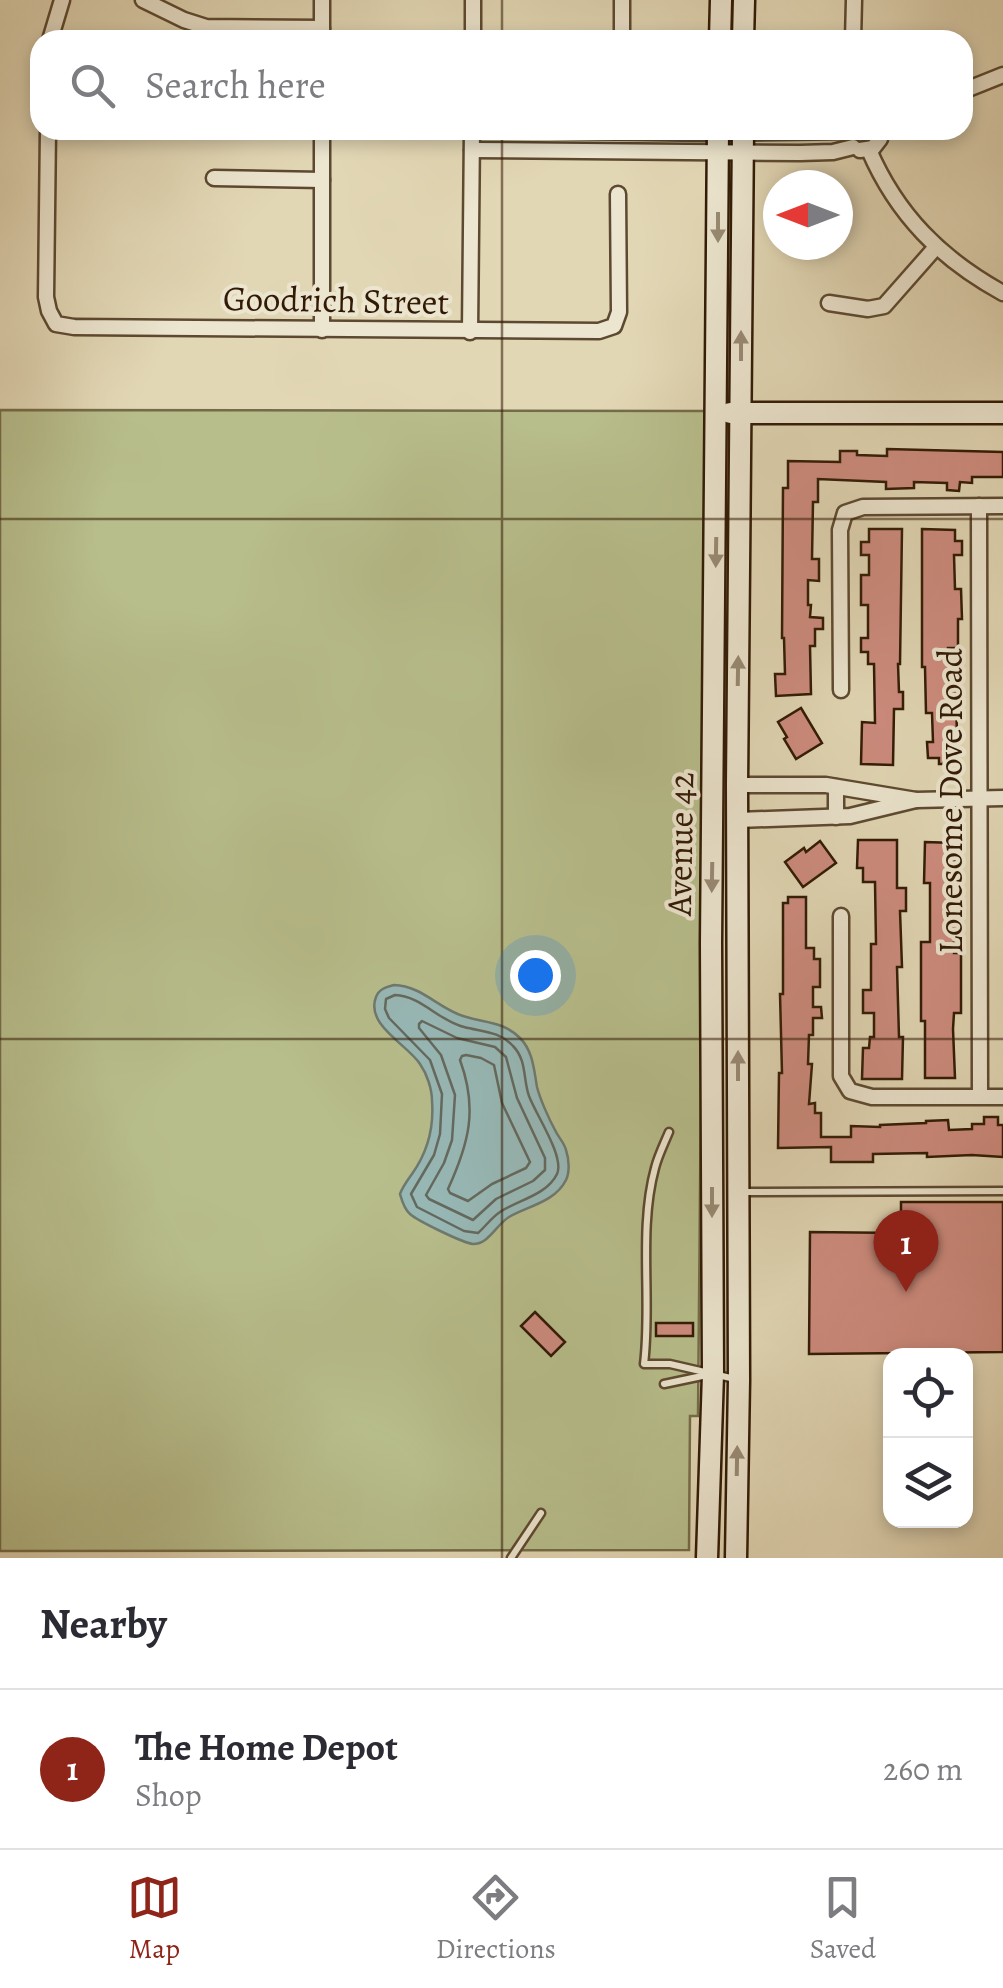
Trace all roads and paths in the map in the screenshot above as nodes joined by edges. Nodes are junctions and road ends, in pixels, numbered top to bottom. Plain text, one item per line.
1 (62, 0) edge
2 (142, 0) edge
3 (322, 0) edge
4 (473, 0) edge
5 (622, 0) edge
6 (721, 0) edge
7 (744, 0) edge
8 (854, 0) edge
9 (53, 30) edge
10 (264, 30) edge
11 (322, 30) edge
12 (473, 30) edge
13 (622, 30) edge
14 (720, 30) edge
15 (744, 30) edge
16 (853, 30) edge
17 (1003, 75) edge
18 (973, 87) edge
19 (48, 140) edge
20 (322, 140) edge
21 (472, 140) edge
22 (628, 140) edge
23 (711, 140) edge
24 (718, 140) edge
25 (743, 140) edge
26 (747, 140) edge
27 (800, 140) edge
28 (848, 140) edge
29 (878, 140) edge
30 (853, 146) junction
31 (472, 150) junction
32 (868, 150) junction
33 (628, 152) junction
34 (800, 152) junction
35 (214, 178) dead end
36 (322, 180) junction
37 (618, 194) dead end
38 (936, 247) junction
39 (1003, 292) edge
40 (829, 304) dead end
41 (322, 330) junction
42 (470, 332) junction
43 (717, 412) junction
44 (741, 413) junction
45 (1003, 413) edge
46 (979, 506) junction
47 (1003, 506) edge
48 (714, 681) junction
49 (841, 690) dead end
50 (737, 785) junction
51 (836, 787) junction
52 (980, 798) junction
53 (1003, 798) edge
54 (916, 800) junction
55 (836, 817) junction
56 (738, 820) junction
57 (841, 916) dead end
58 (980, 1096) junction
59 (1003, 1096) edge
60 (669, 1132) dead end
61 (1003, 1191) edge
62 (738, 1192) junction
63 (713, 1374) junction
64 (739, 1380) junction
65 (664, 1384) dead end
66 (541, 1513) dead end
67 (511, 1558) edge
68 (707, 1558) edge
69 (736, 1558) edge

1 - 9 street
2 - 10 street
3 - 11 street
4 - 12 street
5 - 13 street
6 - 14 street
7 - 15 street
8 - 16 street
17 - 18 street
19 - 41 street, Goodrich Street
20 - 36 street
21 - 31 street
22 - 33 street
23 - 33 street
24 -> 43 street, Avenue 42
44 -> 25 street, Avenue 42
26 - 34 street
27 - 34 street
28 - 30 street
29 - 32 street
30 - 32 street
30 - 34 street
31 - 33 street
31 - 42 street
32 - 38 street
35 - 36 street
36 - 41 street
37 - 42 street, Goodrich Street
38 - 39 street
38 - 40 street
41 - 42 street, Goodrich Street
43 - 44 street
43 -> 48 street, Avenue 42
44 - 45 street
50 -> 44 street, Avenue 42
46 - 47 street
46 - 49 street
46 - 52 street, Lonesome Dove Road
48 - 56 street
48 -> 63 street, Avenue 42
50 - 51 street
50 - 56 street, Avenue 42
51 - 54 street
51 - 55 street
52 - 53 street
52 - 54 street
52 - 58 street, Lonesome Dove Road
54 - 55 street
55 - 56 street
62 -> 56 street, Avenue 42
57 - 58 street
58 - 59 street
60 - 63 lane
61 - 62 lane
62 - 64 street, Avenue 42
63 - 64 lane
63 - 65 lane
63 - 68 street, Avenue 42
69 -> 64 street, Avenue 42
66 - 67 lane

